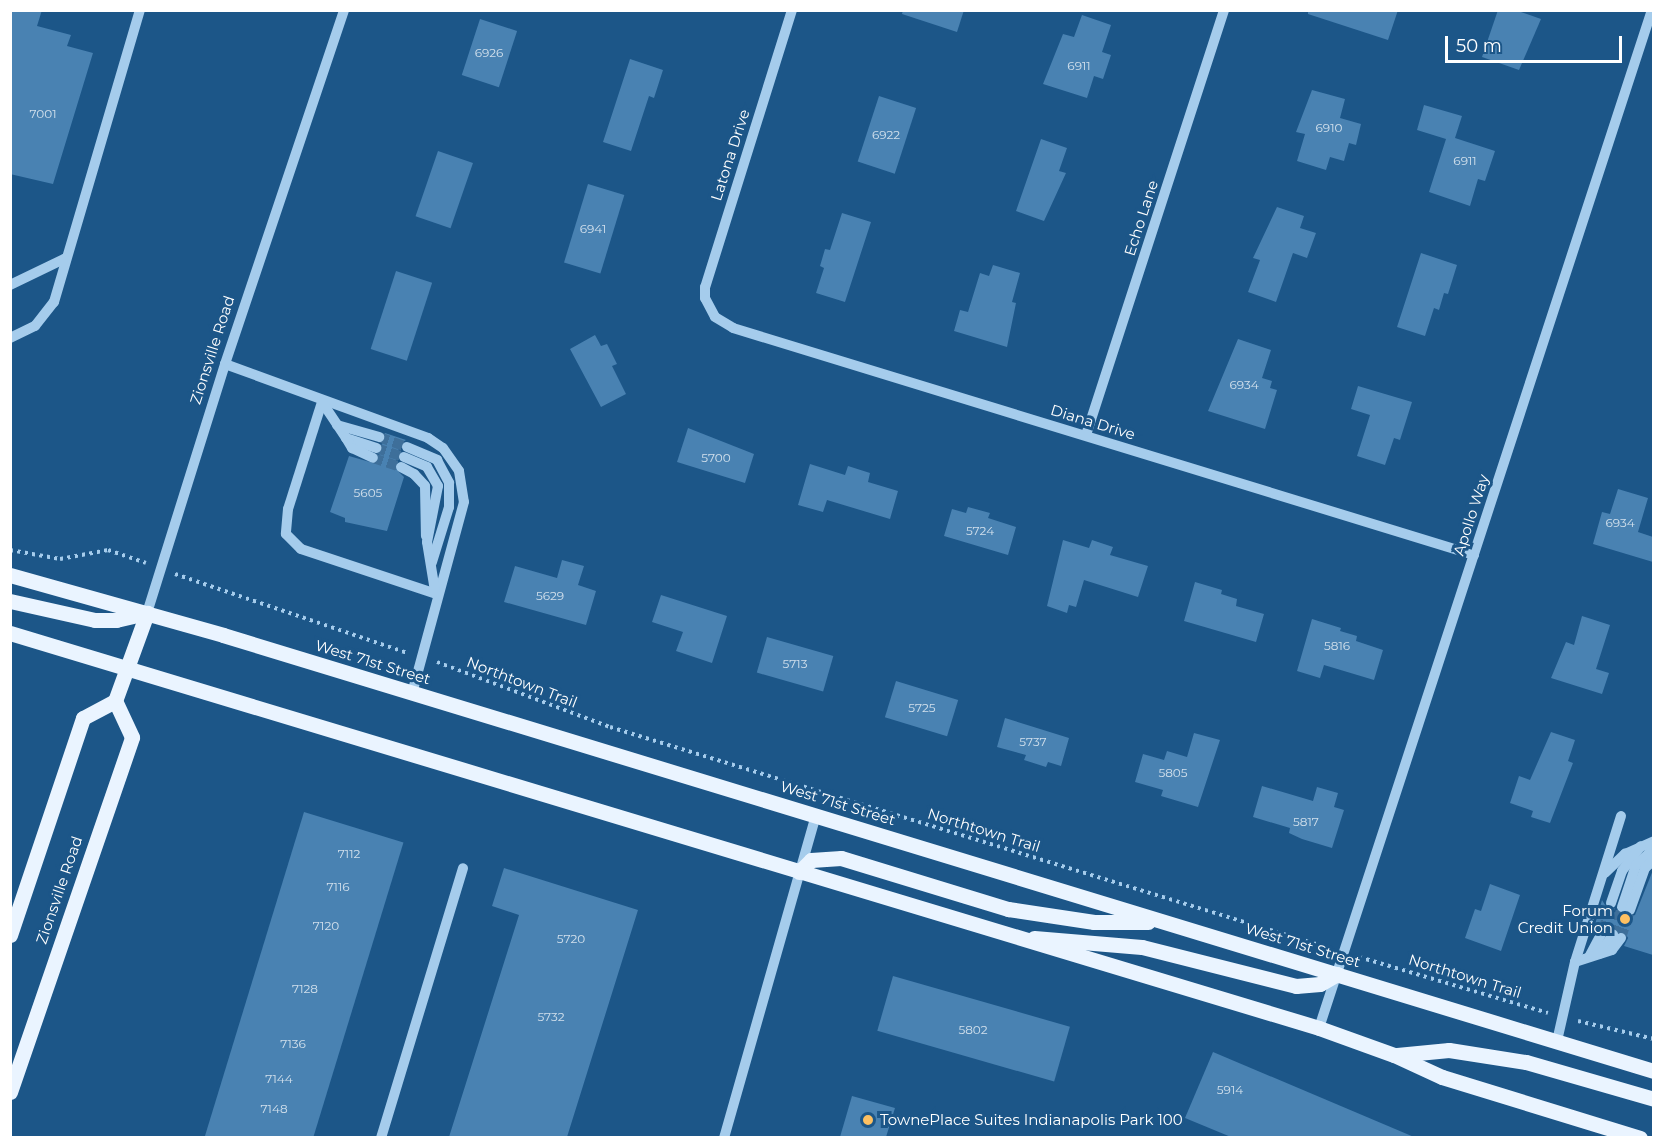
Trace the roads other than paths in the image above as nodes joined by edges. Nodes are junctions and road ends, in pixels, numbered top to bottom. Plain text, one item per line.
1 (140, 10) edge
2 (344, 10) edge
3 (792, 10) edge
4 (1224, 10) edge
5 (1652, 10) edge
6 (66, 258) junction
7 (10, 285) edge
8 (710, 309) joint
9 (10, 338) edge
10 (225, 364) junction
11 (322, 402) junction
12 (337, 425) junction
13 (1086, 435) junction
14 (1474, 555) junction
15 (431, 565) junction
16 (10, 575) edge
17 (436, 594) junction
18 (10, 601) edge
19 (147, 613) junction
20 (10, 633) edge
21 (128, 668) junction
22 (412, 693) junction
23 (115, 701) junction
24 (816, 815) junction
25 (1622, 816) dead end
26 (1653, 841) edge
27 (1641, 846) junction
28 (1653, 849) edge
29 (1653, 860) edge
30 (463, 868) dead end
31 (799, 872) junction
32 (1602, 877) junction
33 (1621, 906) junction
34 (1166, 922) junction
35 (10, 935) edge
36 (1011, 938) junction
37 (1593, 956) junction
38 (1575, 962) junction
39 (1337, 974) junction
40 (1318, 1028) junction
41 (1557, 1041) junction
42 (1394, 1055) junction
43 (1653, 1071) edge
44 (10, 1092) edge
45 (1653, 1099) edge
46 (381, 1137) edge
47 (724, 1137) edge
48 (1640, 1137) edge

1 - 6 street
2 - 10 street, Zionsville Road
3 - 8 street, Latona Drive
4 - 13 street, Echo Lane
5 - 14 street, Apollo Way
6 - 7 street
6 - 9 street
8 - 13 street, Diana Drive
10 - 11 street
10 - 19 street, Zionsville Road
11 - 12 street
11 - 17 street
11 - 17 street
12 - 12 street
13 - 14 street, Diana Drive
14 - 39 street, Apollo Way
15 - 15 street
15 - 17 street
16 - 19 main road, West 71st Street
17 - 22 street
18 - 19 main road
19 - 21 main road, Zionsville Road
19 - 22 main road, West 71st Street
20 - 21 main road
21 - 23 main road, Zionsville Road
21 - 31 main road
22 - 24 main road, West 71st Street
23 - 35 main road, Zionsville Road
23 - 44 main road, Zionsville Road
24 - 31 street
24 - 34 main road, West 71st Street
25 - 32 street
26 - 27 street
27 - 32 street
27 - 33 street
28 - 33 street
29 - 33 street
30 - 46 street
31 - 34 main road
31 - 36 main road
31 - 47 street
32 - 38 street
34 - 39 main road, West 71st Street
36 - 39 main road
36 - 40 main road
37 - 37 street
37 - 38 street
38 - 41 street
39 - 40 street, Apollo Way
39 - 41 main road, West 71st Street
40 - 42 main road
41 - 43 main road, West 71st Street
42 - 45 main road
42 - 48 main road

